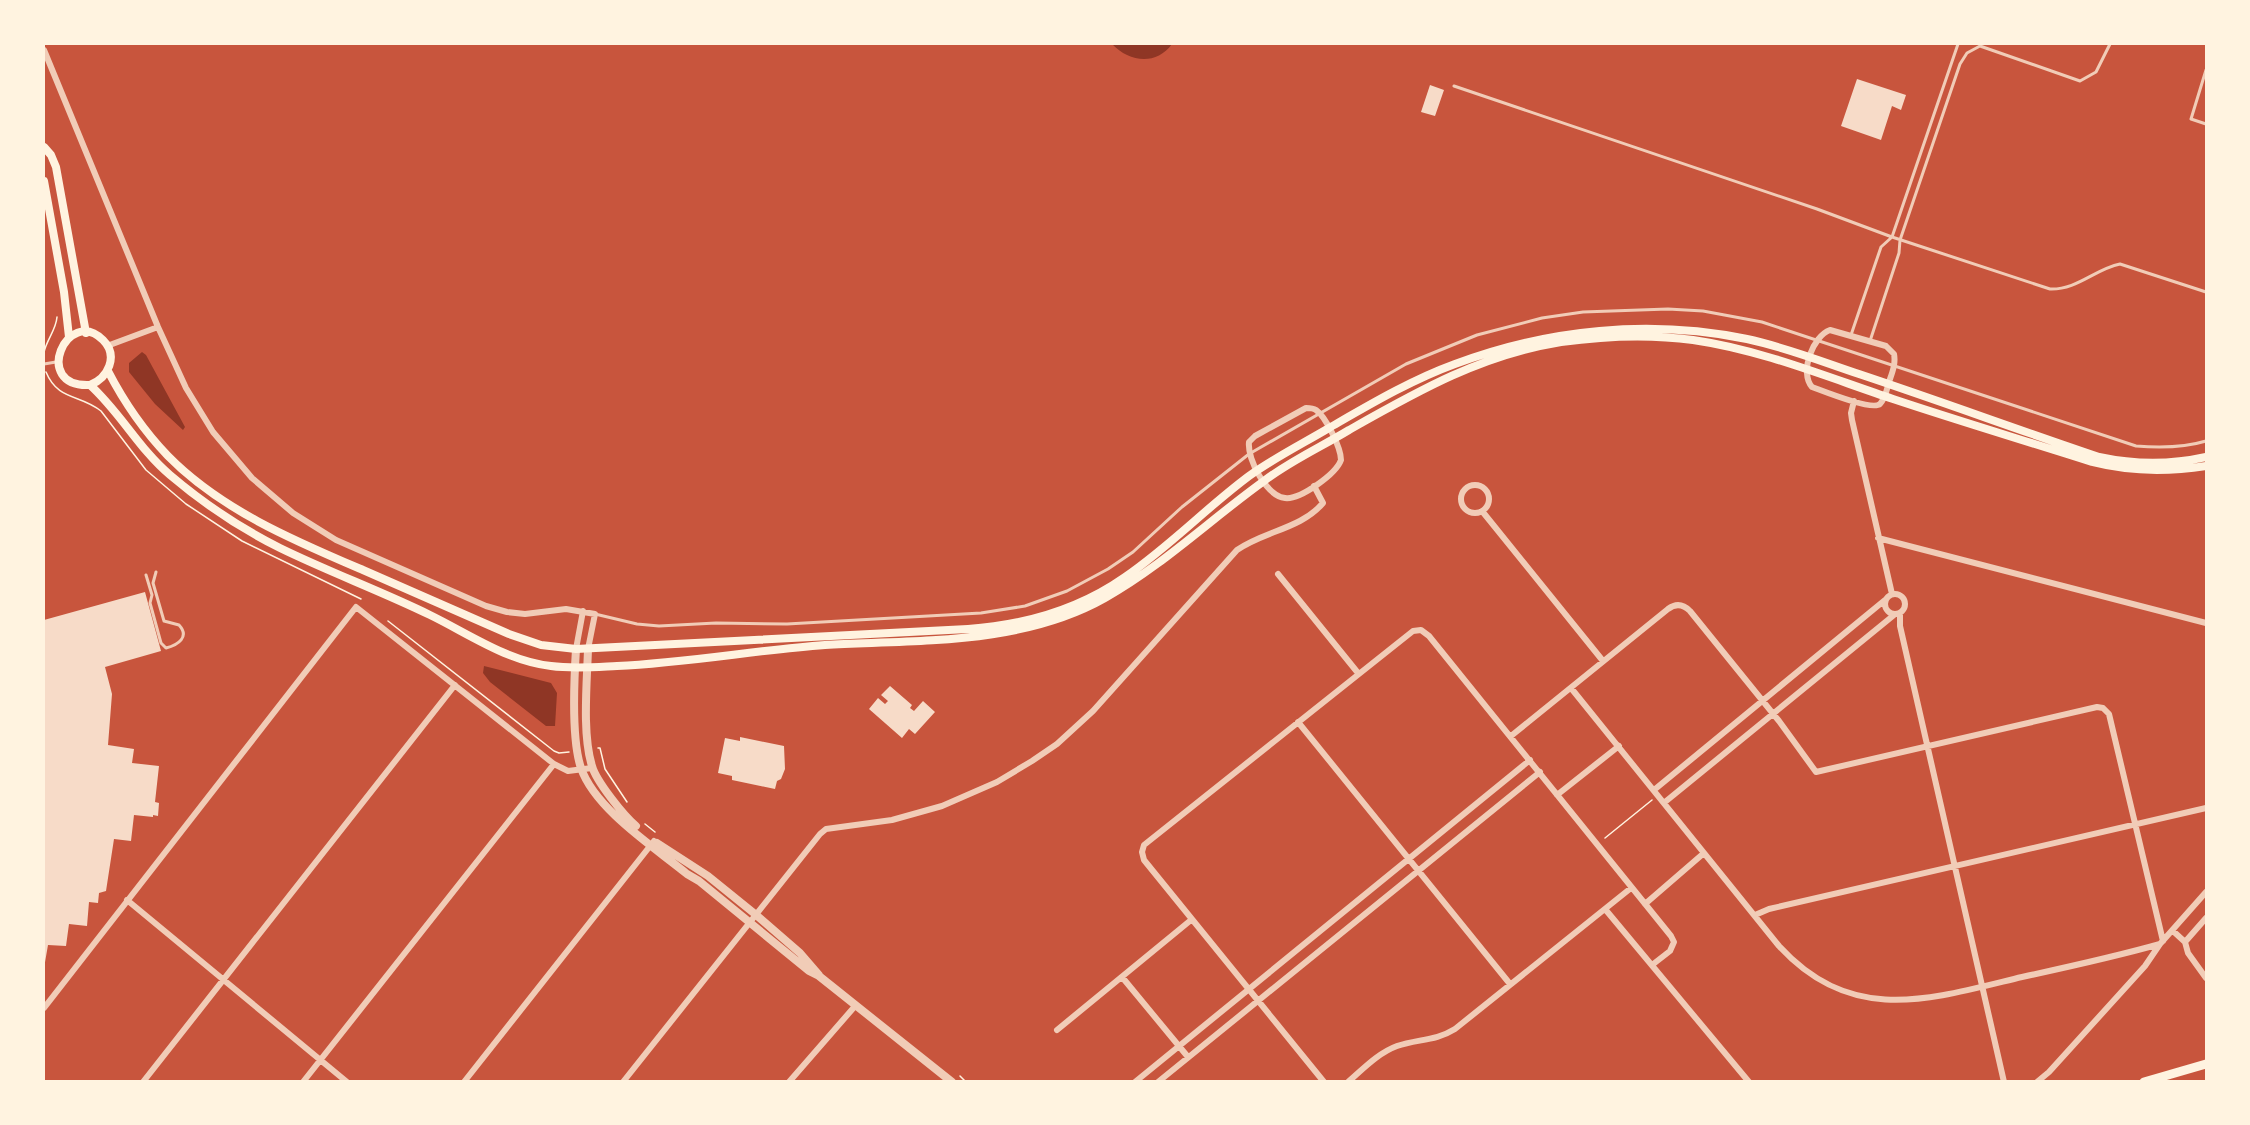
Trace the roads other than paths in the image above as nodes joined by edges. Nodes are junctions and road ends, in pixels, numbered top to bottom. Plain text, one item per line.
1 (1958, 44) edge
2 (2110, 44) edge
3 (44, 50) edge
4 (2206, 70) edge
5 (1454, 86) dead end
6 (2206, 124) edge
7 (44, 147) edge
8 (44, 182) edge
9 (1892, 237) junction
10 (1900, 240) junction
11 (2206, 292) edge
12 (158, 327) junction
13 (86, 333) junction
14 (1851, 335) junction
15 (69, 337) junction
16 (1817, 339) junction
17 (1870, 341) junction
18 (107, 346) junction
19 (1810, 358) junction
20 (58, 362) junction
21 (44, 364) edge
22 (1894, 365) junction
23 (1807, 370) junction
24 (108, 371) junction
25 (1888, 384) junction
26 (90, 385) junction
27 (1884, 395) junction
28 (1854, 401) junction
29 (1319, 413) junction
30 (1328, 428) junction
31 (1334, 439) junction
32 (2206, 441) edge
33 (1249, 454) junction
34 (2206, 457) edge
35 (2206, 466) edge
36 (1257, 471) junction
37 (1264, 481) junction
38 (1314, 486) junction
39 (1482, 511) junction
40 (1878, 538) junction
41 (156, 572) dead end
42 (1278, 574) dead end
43 (146, 575) dead end
44 (1892, 594) junction
45 (1885, 600) junction
46 (583, 611) junction
47 (595, 614) junction
48 (1897, 614) junction
49 (2206, 623) edge
50 (576, 649) junction
51 (588, 649) junction
52 (1603, 661) junction
53 (575, 667) junction
54 (588, 667) junction
55 (1359, 673) junction
56 (455, 685) junction
57 (1571, 688) junction
58 (1763, 701) junction
59 (1773, 714) junction
60 (1298, 722) junction
61 (1511, 736) junction
62 (1618, 746) junction
63 (1928, 746) junction
64 (1530, 760) junction
65 (554, 764) junction
66 (592, 768) junction
67 (581, 769) junction
68 (1540, 772) junction
69 (1656, 792) junction
70 (1557, 795) junction
71 (1665, 802) junction
72 (2206, 808) edge
73 (2135, 825) junction
74 (653, 839) junction
75 (1704, 854) junction
76 (1407, 859) junction
77 (1955, 866) junction
78 (1418, 871) junction
79 (1631, 888) junction
80 (2206, 892) edge
81 (127, 900) junction
82 (1645, 903) junction
83 (1605, 909) junction
84 (755, 914) junction
85 (1755, 915) junction
86 (2206, 918) edge
87 (1191, 920) junction
88 (749, 922) junction
89 (2173, 931) junction
90 (2185, 942) junction
91 (2162, 943) junction
92 (1652, 965) junction
93 (819, 976) junction
94 (1122, 977) junction
95 (2206, 978) edge
96 (224, 979) junction
97 (1510, 984) junction
98 (1982, 987) junction
99 (1247, 989) junction
100 (1257, 1001) junction
101 (856, 1005) junction
102 (44, 1008) edge
103 (1057, 1030) dead end
104 (1179, 1045) junction
105 (1188, 1057) junction
106 (321, 1060) junction
107 (2206, 1064) edge
108 (2004, 1081) edge
109 (143, 1082) edge
110 (303, 1082) edge
111 (347, 1082) edge
112 (464, 1082) edge
113 (623, 1082) edge
114 (789, 1082) edge
115 (952, 1082) edge
116 (1135, 1082) edge
117 (1158, 1082) edge
118 (1324, 1082) edge
119 (1348, 1082) edge
120 (1749, 1082) edge
121 (2037, 1082) edge
122 (2144, 1082) edge

1 - 9 lane
2 - 10 lane
3 - 12 street
4 - 6 lane
5 - 9 lane
7 - 13 main road
8 - 15 main road
9 - 10 lane
9 - 14 lane
10 - 11 lane
10 - 17 lane
12 - 18 street
12 - 46 street
13 - 15 main road
13 - 18 main road
14 - 16 street
14 - 17 street
15 - 20 main road
16 - 19 street
16 - 22 lane
16 - 29 lane
17 - 22 street
18 - 24 main road
19 - 23 street
19 - 25 main road
19 - 30 main road
20 - 21 lane
20 - 26 main road
22 - 25 street
22 - 32 lane
23 - 27 main road
23 - 28 street
23 - 31 main road
24 - 26 main road
24 - 50 main road
25 - 27 street
25 - 34 main road
26 - 53 main road
27 - 28 street
27 - 35 main road
28 - 40 street
29 - 30 street
29 - 33 lane
29 - 33 street
30 - 31 street
30 - 36 main road
31 - 37 main road
31 - 38 street
33 - 36 street
33 - 47 lane
36 - 37 street
36 - 51 main road
37 - 38 street
37 - 54 main road
38 - 84 street
39 - 39 street
39 - 52 street
40 - 44 street
40 - 49 street
41 - 43 lane
42 - 55 street
44 - 45 street
44 - 48 street
45 - 48 street
45 - 58 street
46 - 47 street
46 - 50 street
47 - 51 street
48 - 59 street
48 - 63 street
50 - 51 main road
50 - 53 street
51 - 54 street
52 - 57 street
52 - 58 street
53 - 54 main road
53 - 67 street
54 - 66 street
55 - 60 street
55 - 61 street
56 - 65 street
56 - 81 street
56 - 96 street
57 - 61 street
57 - 62 street
58 - 59 street
58 - 69 street
59 - 63 street
59 - 71 street
60 - 76 street
60 - 87 street
61 - 64 street
62 - 69 street
62 - 70 street
63 - 73 street
63 - 77 street
64 - 68 street
64 - 76 street
65 - 67 street
65 - 106 street
66 - 67 street
66 - 74 street
67 - 74 street
68 - 70 street
68 - 78 street
69 - 71 street
70 - 79 street
71 - 75 street
72 - 73 street
73 - 77 street
73 - 91 street
74 - 84 street
74 - 88 street
74 - 112 street
75 - 82 street
75 - 85 street
76 - 78 street
76 - 99 street
77 - 85 street
77 - 98 street
78 - 97 street
78 - 100 street
79 - 82 street
79 - 83 street
80 - 89 street
81 - 96 street
81 - 102 street
82 - 92 street
83 - 92 street
83 - 97 street
84 - 88 street
84 - 93 street
85 - 98 street
86 - 90 street
87 - 94 street
87 - 99 street
88 - 93 street
88 - 113 street
89 - 90 street
89 - 91 street
90 - 95 street
91 - 98 street
91 - 121 street
92 - 120 street
93 - 101 street
94 - 103 street
94 - 104 street
96 - 106 street
96 - 109 street
97 - 119 street
98 - 108 street
99 - 100 street
99 - 104 street
100 - 105 street
100 - 118 street
101 - 114 street
101 - 115 street
104 - 105 street
104 - 116 street
105 - 117 street
106 - 110 street
106 - 111 street
107 - 122 main road

